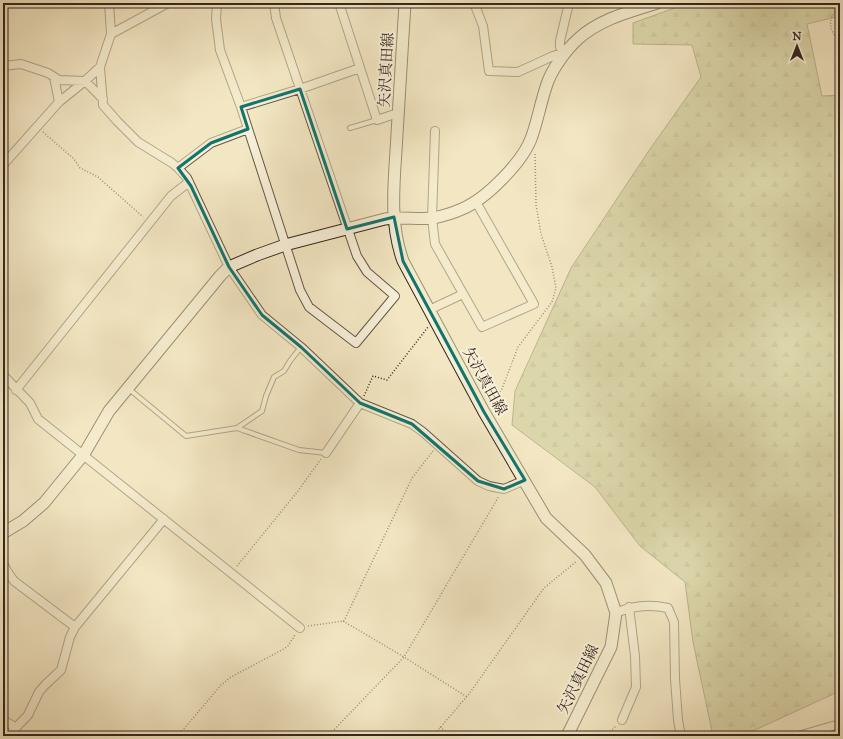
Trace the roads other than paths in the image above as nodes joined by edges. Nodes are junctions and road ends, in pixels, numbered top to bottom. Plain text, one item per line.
1 (109, 3) edge
2 (168, 3) edge
3 (217, 3) edge
4 (274, 3) edge
5 (339, 3) edge
6 (404, 3) edge
7 (474, 3) edge
8 (570, 3) edge
9 (657, 3) edge
10 (111, 34) junction
11 (3, 50) edge
12 (565, 52) junction
13 (4, 66) edge
14 (100, 67) junction
15 (360, 68) junction
16 (54, 77) junction
17 (85, 81) junction
18 (300, 89) junction
19 (103, 99) junction
20 (59, 102) junction
21 (241, 107) junction
22 (398, 113) junction
23 (377, 120) junction
24 (350, 128) dead end
25 (248, 129) junction
26 (436, 132) dead end
27 (3, 165) edge
28 (178, 168) junction
29 (189, 182) junction
30 (476, 202) junction
31 (394, 217) junction
32 (432, 218) junction
33 (347, 229) junction
34 (285, 245) junction
35 (229, 267) junction
36 (463, 294) junction
37 (432, 314) junction
38 (301, 347) junction
39 (3, 376) edge
40 (128, 389) junction
41 (16, 390) junction
42 (360, 403) junction
43 (237, 428) junction
44 (326, 453) joint
45 (84, 454) junction
46 (524, 480) junction
47 (164, 519) junction
48 (3, 533) edge
49 (3, 563) edge
50 (629, 607) junction
51 (616, 612) junction
52 (75, 628) junction
53 (300, 628) road end
54 (3, 720) edge
55 (622, 720) road end
56 (840, 722) edge
57 (15, 727) junction
58 (8, 736) edge
59 (567, 736) edge
60 (681, 736) edge
61 (798, 736) edge

1 - 10 street
2 - 10 street
3 - 21 street
4 - 18 street
5 - 15 street
6 - 22 street, 矢沢真田線
7 - 12 street
8 - 12 street
9 - 12 street
10 - 14 street
11 - 13 lane
12 - 30 street
13 - 16 street
14 - 17 street
14 - 19 street
15 - 18 street
15 - 23 street
16 - 17 street
16 - 20 street
17 - 19 street
17 - 20 street
18 - 21 street
18 - 33 street
19 - 28 street
20 - 27 street
21 - 25 street
22 - 23 street
22 - 31 street, 矢沢真田線
23 - 24 lane
25 - 28 street
25 - 34 street
26 - 32 street
28 - 29 street
29 - 35 street
29 - 41 street
30 - 32 street
30 - 36 street
31 - 32 street
31 - 33 street
31 - 37 street, 矢沢真田線
32 - 36 street
33 - 34 street
33 - 34 street
34 - 35 street
35 - 38 street
35 - 40 street
36 - 37 street
37 - 46 street, 矢沢真田線
38 - 42 street
38 - 43 lane
39 - 41 street
40 - 43 lane
40 - 45 street
41 - 45 street
42 - 44 street
42 - 46 street
43 - 44 lane
45 - 47 street
45 - 48 street
46 - 51 street, 矢沢真田線
47 - 52 street
47 - 53 street
49 - 52 street
50 - 51 street
50 - 55 street
50 - 60 street
51 - 59 street, 矢沢真田線
52 - 57 street
54 - 57 street
56 - 61 street
57 - 58 street

